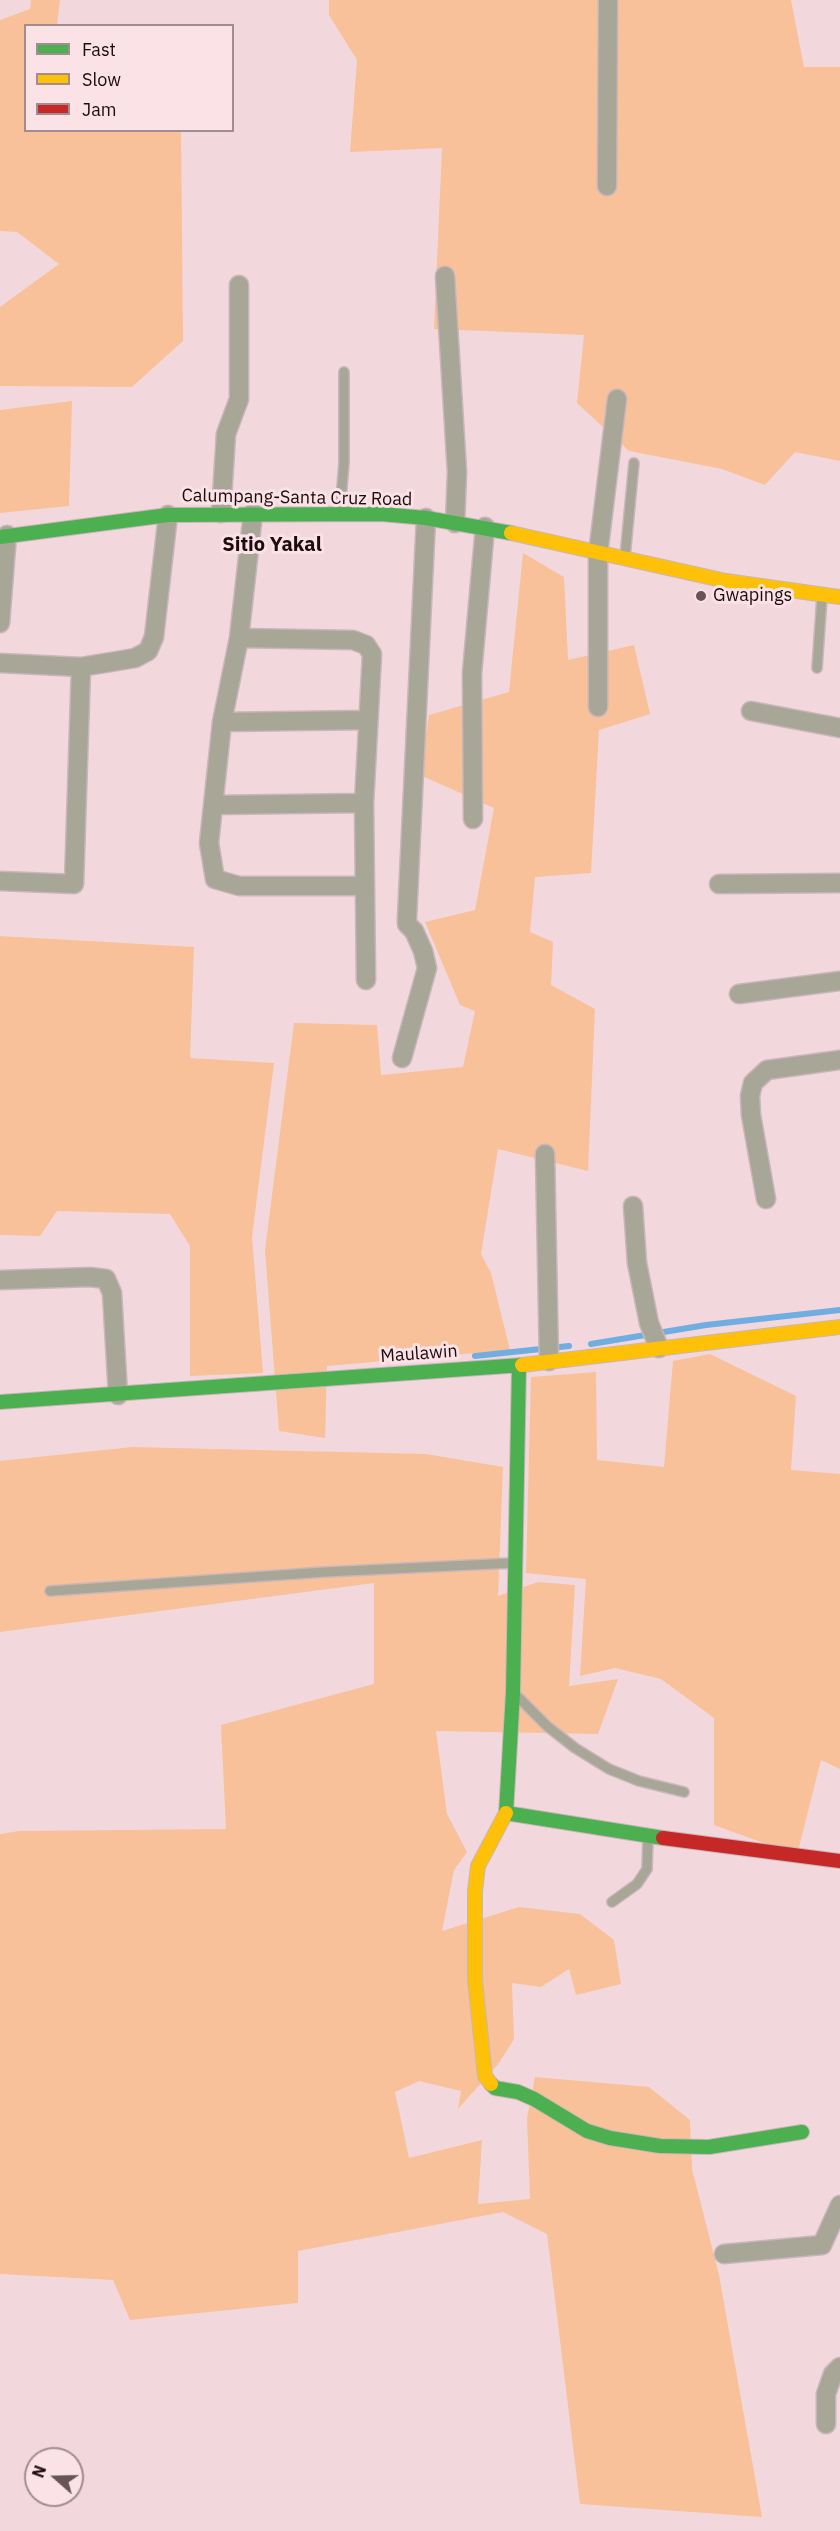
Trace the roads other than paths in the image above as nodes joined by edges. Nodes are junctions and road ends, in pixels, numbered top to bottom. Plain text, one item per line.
1 (608, 0) edge
2 (607, 186) dead end
3 (445, 276) dead end
4 (239, 285) dead end
5 (344, 372) dead end
6 (617, 399) dead end
7 (634, 463) dead end
8 (221, 513) junction
9 (253, 513) junction
10 (340, 514) junction
11 (168, 515) junction
12 (426, 518) junction
13 (455, 523) junction
14 (484, 527) junction
15 (4, 536) edge
16 (598, 554) junction
17 (624, 559) junction
18 (822, 595) junction
19 (840, 597) edge
20 (0, 622) edge
21 (240, 638) junction
22 (0, 663) edge
23 (81, 667) junction
24 (817, 668) dead end
25 (598, 707) dead end
26 (751, 711) dead end
27 (367, 720) junction
28 (222, 722) junction
29 (840, 728) edge
30 (364, 803) junction
31 (214, 805) junction
32 (473, 819) dead end
33 (0, 880) edge
34 (840, 883) edge
35 (719, 884) dead end
36 (364, 886) junction
37 (366, 980) dead end
38 (840, 981) edge
39 (739, 994) dead end
40 (402, 1058) dead end
41 (840, 1060) edge
42 (545, 1154) dead end
43 (766, 1198) dead end
44 (633, 1206) dead end
45 (0, 1280) edge
46 (840, 1327) edge
47 (658, 1348) junction
48 (549, 1360) junction
49 (519, 1365) junction
50 (118, 1395) junction
51 (0, 1402) edge
52 (515, 1563) junction
53 (50, 1591) dead end
54 (513, 1692) junction
55 (684, 1792) dead end
56 (506, 1813) junction
57 (648, 1836) junction
58 (840, 1860) edge
59 (612, 1902) dead end
60 (802, 2132) dead end
61 (840, 2205) edge
62 (724, 2254) dead end
63 (840, 2367) edge
64 (826, 2424) dead end

1 - 2 street
3 - 13 street
4 - 8 street
5 - 10 lane
6 - 16 street
7 - 17 lane
8 - 9 street, Calumpang-Santa Cruz Road
8 - 11 street, Calumpang-Santa Cruz Road
9 - 10 street, Calumpang-Santa Cruz Road
9 - 21 street
10 - 12 street, Calumpang-Santa Cruz Road
11 - 15 street, Calumpang-Santa Cruz Road
11 - 23 street
12 - 13 street, Calumpang-Santa Cruz Road
12 - 40 street
13 - 14 street, Calumpang-Santa Cruz Road
14 - 16 street, Calumpang-Santa Cruz Road
14 - 32 street
15 - 20 street
16 - 17 street, Calumpang-Santa Cruz Road
16 - 25 street
17 - 18 street, Calumpang-Santa Cruz Road
18 - 19 street, Calumpang-Santa Cruz Road
18 - 24 lane
21 - 27 street
21 - 28 street
22 - 23 street
23 - 33 street
26 - 29 street
27 - 28 street
27 - 30 street
28 - 31 street
30 - 31 street
30 - 36 street
31 - 36 street
34 - 35 street
36 - 37 street
38 - 39 street
41 - 43 street
42 - 48 street
44 - 47 street
45 - 50 street
46 - 47 street, Maulawin
47 - 48 street, Maulawin
48 - 49 street, Maulawin
49 - 50 street, Maulawin
49 - 52 street
50 - 51 street, Maulawin
52 - 53 lane
52 - 54 street
54 - 55 lane
54 - 56 street
56 - 57 street
56 - 60 street
57 - 58 street
57 - 59 lane
61 - 62 street
63 - 64 street

